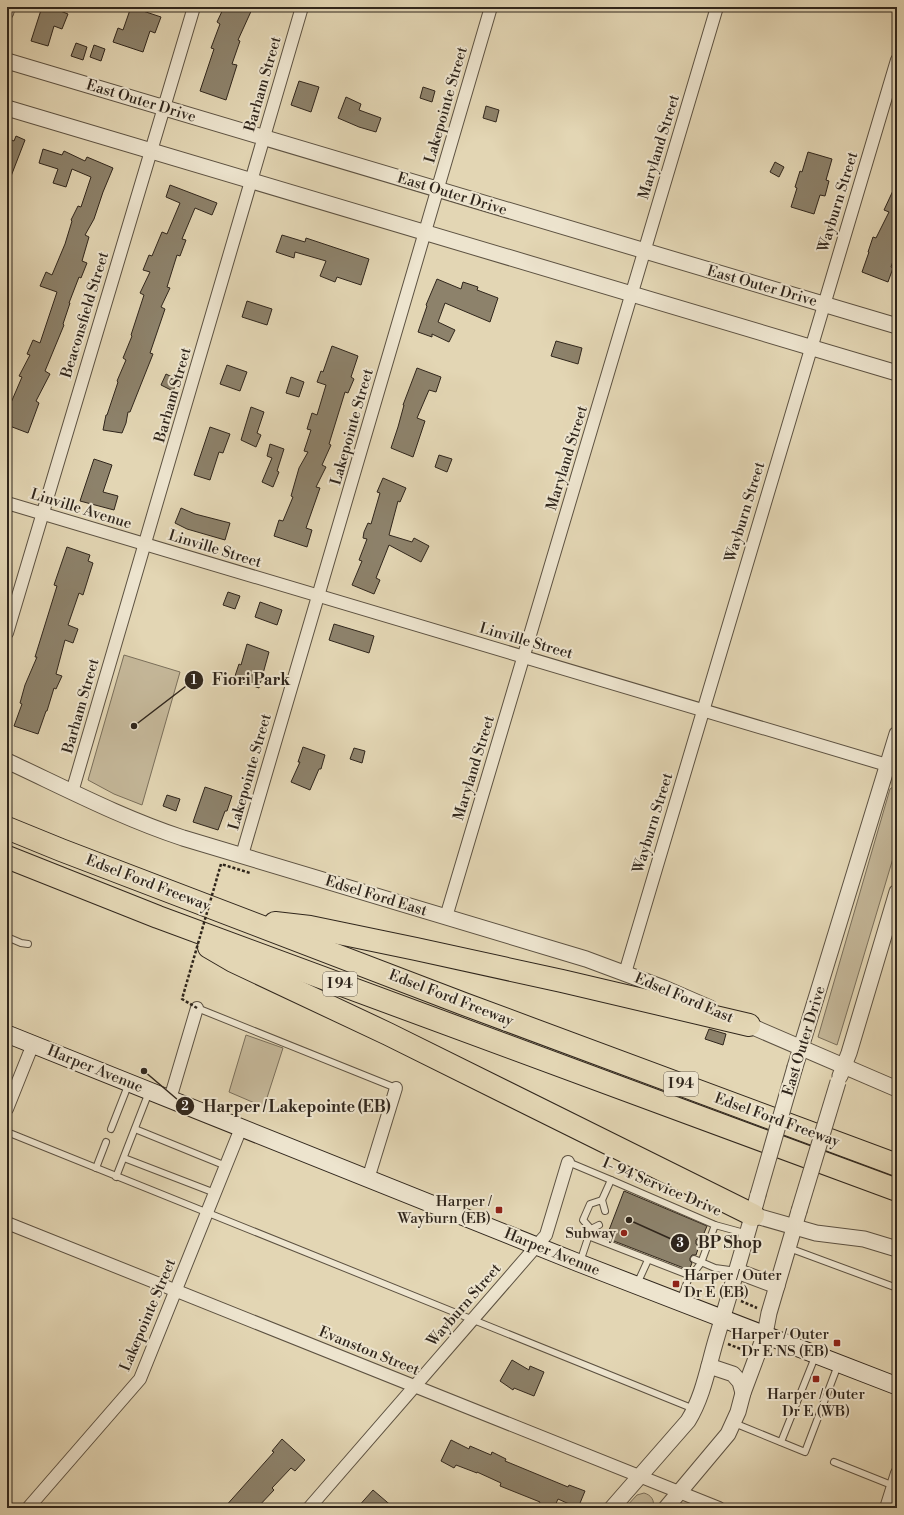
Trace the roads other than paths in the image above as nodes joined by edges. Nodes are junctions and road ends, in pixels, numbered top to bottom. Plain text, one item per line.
1 (9, 7) edge
2 (194, 7) edge
3 (302, 7) edge
4 (491, 7) edge
5 (718, 7) edge
6 (7, 13) edge
7 (7, 60) edge
8 (897, 60) edge
9 (7, 108) edge
10 (164, 108) junction
11 (264, 138) junction
12 (151, 151) junction
13 (252, 181) junction
14 (438, 190) junction
15 (425, 233) junction
16 (645, 251) junction
17 (632, 294) junction
18 (824, 304) junction
19 (897, 326) edge
20 (812, 347) junction
21 (897, 373) edge
22 (7, 503) edge
23 (43, 514) junction
24 (146, 545) junction
25 (318, 596) junction
26 (7, 633) edge
27 (524, 657) junction
28 (703, 710) junction
29 (897, 734) edge
30 (7, 760) edge
31 (892, 766) edge
32 (72, 792) junction
33 (7, 828) edge
34 (242, 855) junction
35 (7, 857) edge
36 (897, 892) edge
37 (158, 917) junction
38 (446, 917) junction
39 (248, 921) junction
40 (7, 937) edge
41 (28, 944) dead end
42 (625, 973) junction
43 (197, 1008) joint
44 (749, 1025) junction
45 (7, 1034) edge
46 (33, 1044) junction
47 (802, 1048) junction
48 (844, 1067) junction
49 (129, 1083) junction
50 (396, 1088) joint
51 (897, 1089) edge
52 (149, 1091) junction
53 (170, 1099) junction
54 (7, 1109) edge
55 (241, 1128) junction
56 (111, 1129) dead end
57 (135, 1129) junction
58 (7, 1132) edge
59 (106, 1142) dead end
60 (124, 1158) junction
61 (568, 1162) joint
62 (897, 1164) edge
63 (226, 1166) junction
64 (96, 1168) junction
65 (116, 1177) junction
66 (368, 1179) junction
67 (611, 1180) junction
68 (897, 1190) edge
69 (215, 1193) junction
70 (602, 1200) junction
71 (605, 1211) dead end
72 (207, 1214) junction
73 (753, 1215) junction
74 (7, 1223) edge
75 (599, 1225) dead end
76 (715, 1225) junction
77 (795, 1228) junction
78 (591, 1229) junction
79 (588, 1236) junction
80 (700, 1242) dead end
81 (537, 1246) junction
82 (708, 1246) junction
83 (789, 1248) junction
84 (897, 1249) edge
85 (694, 1259) dead end
86 (648, 1260) junction
87 (579, 1263) junction
88 (701, 1263) junction
89 (737, 1271) junction
90 (690, 1276) junction
91 (637, 1285) junction
92 (777, 1286) junction
93 (897, 1288) edge
94 (176, 1291) junction
95 (680, 1302) junction
96 (723, 1318) junction
97 (474, 1319) junction
98 (765, 1334) junction
99 (816, 1354) junction
100 (839, 1363) junction
101 (709, 1366) junction
102 (415, 1386) junction
103 (897, 1386) edge
104 (743, 1393) junction
105 (695, 1410) junction
106 (734, 1423) junction
107 (781, 1442) junction
108 (834, 1462) dead end
109 (897, 1473) edge
110 (640, 1476) junction
111 (895, 1487) edge
112 (680, 1493) junction
113 (28, 1508) edge
114 (309, 1508) edge
115 (612, 1508) edge
116 (666, 1508) edge
117 (719, 1508) edge
118 (886, 1508) edge

1 - 6 street
2 - 10 street, Beaconsfield Street
3 - 11 street, Barham Street
4 - 14 street, Lakepointe Street
5 - 16 street, Maryland Street
7 - 10 street, East Outer Drive
8 - 18 street, Wayburn Street
9 - 12 street
10 - 11 street, East Outer Drive
10 - 12 street, Beaconsfield Street
11 - 13 street, Barham Street
11 - 14 street, East Outer Drive
12 - 13 street
12 - 23 street, Beaconsfield Street
13 - 15 street
13 - 24 street, Barham Street
14 - 15 street, Lakepointe Street
14 - 16 street, East Outer Drive
15 - 17 street
15 - 25 street, Lakepointe Street
16 - 17 street, Maryland Street
16 - 18 street, East Outer Drive
17 - 20 street
17 - 27 street, Maryland Street
18 - 19 street, East Outer Drive
18 - 20 street, Wayburn Street
20 - 21 street
20 - 28 street, Wayburn Street
22 - 23 street, Linville Avenue
23 - 24 street, Linville Avenue
23 - 26 street, Beaconsfield Street
24 - 25 street, Linville Street
24 - 32 street, Barham Street
25 - 27 street, Linville Street
25 - 34 street, Lakepointe Street
27 - 28 street, Linville Street
27 - 38 street, Maryland Street
28 - 31 street, Linville Street
28 - 42 street, Wayburn Street
29 - 31 street, East Outer Drive
30 - 32 street, Edsel Ford East
31 - 47 street, East Outer Drive
32 - 34 street, Edsel Ford East
33 - 39 highway, Edsel Ford Freeway / I 94
34 - 38 street, Edsel Ford East
35 - 37 highway, Edsel Ford Freeway / I 94
36 - 48 street
37 - 68 highway, Edsel Ford Freeway / I 94
37 - 73 highway
38 - 42 street, Edsel Ford East
39 - 44 highway
39 - 62 highway, Edsel Ford Freeway / I 94
40 - 41 lane
42 - 44 street, Edsel Ford East
43 - 50 lane
43 - 53 street
44 - 47 street, Edsel Ford East
45 - 46 main road, Harper Avenue
46 - 49 main road, Harper Avenue
46 - 54 street
47 - 48 street, Edsel Ford East
47 - 73 street, East Outer Drive, bridge
48 - 51 street, Edsel Ford East
48 - 77 street, bridge
49 - 52 main road, Harper Avenue
49 - 56 lane
50 - 66 street
52 - 53 main road, Harper Avenue
52 - 57 lane
53 - 55 main road, Harper Avenue
55 - 63 street, Lakepointe Street
55 - 66 main road, Harper Avenue
57 - 60 lane
57 - 63 lane
58 - 64 lane
59 - 64 lane
60 - 65 lane
60 - 69 lane
61 - 67 lane, I- 94 Service Drive
61 - 81 street, Wayburn Street
63 - 69 street, Lakepointe Street
64 - 65 lane
65 - 72 lane
66 - 81 main road, Harper Avenue
67 - 70 lane
67 - 76 lane, I- 94 Service Drive
69 - 72 street, Lakepointe Street
70 - 71 lane
70 - 78 lane
72 - 94 street, Lakepointe Street
72 - 97 lane
73 - 76 lane, I- 94 Service Drive
73 - 77 street
73 - 89 street, East Outer Drive
74 - 94 street, Evanston Street
75 - 78 lane
76 - 82 lane
77 - 83 street
77 - 84 street
78 - 79 lane
79 - 86 lane
79 - 87 lane
80 - 82 lane
81 - 87 main road, Harper Avenue
81 - 97 street, Wayburn Street
82 - 88 lane
83 - 92 street
83 - 93 lane
85 - 88 lane
86 - 90 lane
86 - 91 lane
87 - 91 main road, Harper Avenue
88 - 89 lane
88 - 90 lane
89 - 92 street
89 - 96 street, East Outer Drive
90 - 95 lane
91 - 95 main road, Harper Avenue
92 - 98 street
94 - 102 street, Evanston Street
94 - 113 street, Lakepointe Street
95 - 96 main road, Harper Avenue
96 - 98 main road, Harper Avenue
96 - 101 street, East Outer Drive
97 - 102 street, Wayburn Street
97 - 105 lane
98 - 99 main road, Harper Avenue
98 - 104 street
99 - 100 main road, Harper Avenue
99 - 107 lane
100 - 103 main road, Harper Avenue
100 - 107 lane
101 - 104 street
101 - 105 street, East Outer Drive
102 - 110 street, Evanston Street
102 - 114 street, Wayburn Street
104 - 106 street
105 - 110 street, East Outer Drive
106 - 107 lane
106 - 112 street
108 - 111 lane
109 - 111 street
110 - 112 street, Evanston Street
110 - 115 street, East Outer Drive
111 - 118 street
112 - 116 street
112 - 117 street, Evanston Street

